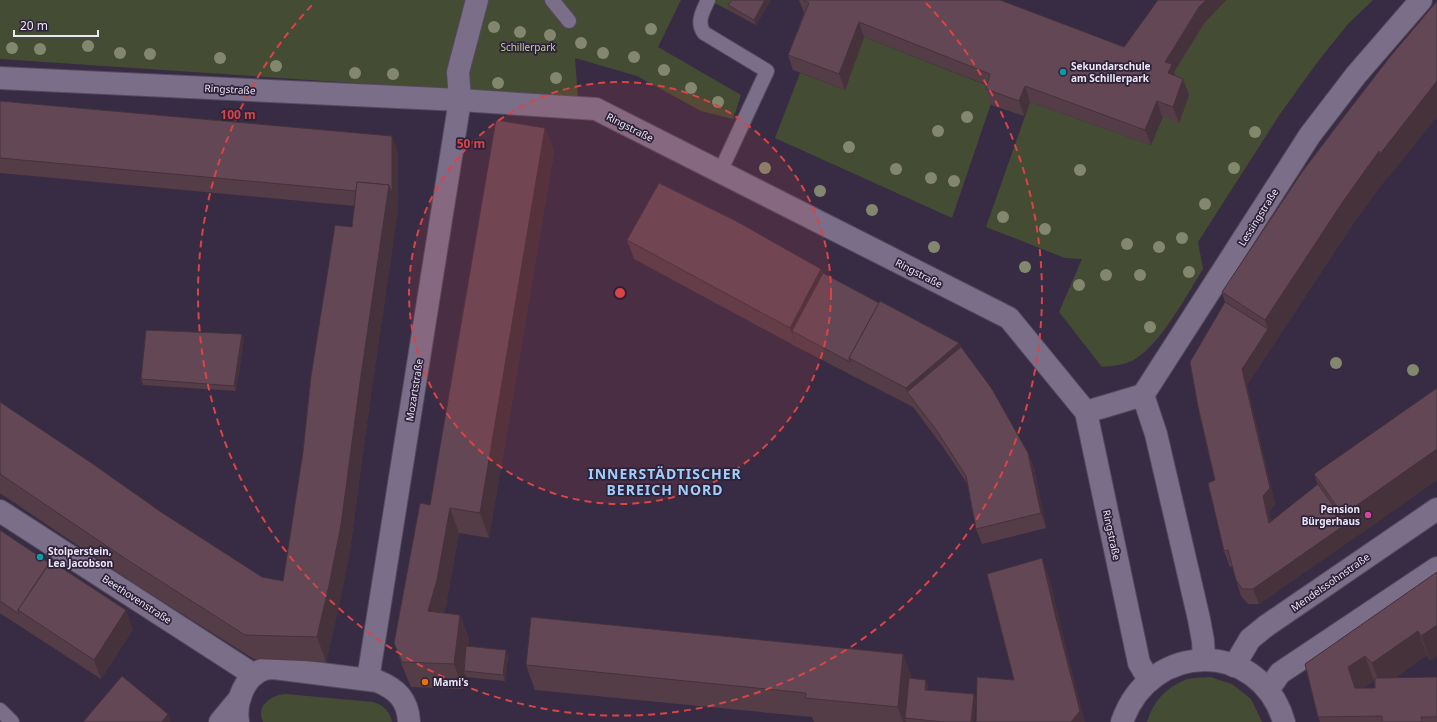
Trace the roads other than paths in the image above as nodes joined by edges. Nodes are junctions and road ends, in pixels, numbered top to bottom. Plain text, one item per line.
1 (477, 0) edge
2 (552, 0) edge
3 (708, 0) edge
4 (1421, 0) edge
5 (570, 21) dead end
6 (0, 78) edge
7 (460, 100) junction
8 (720, 172) junction
9 (1143, 395) junction
10 (1086, 412) junction
11 (1437, 508) edge
12 (0, 511) edge
13 (1437, 568) edge
14 (1204, 660) junction
15 (1234, 666) junction
16 (254, 674) junction
17 (368, 679) junction
18 (1149, 680) junction
19 (1268, 690) junction
20 (240, 698) junction
21 (0, 710) edge
22 (12, 722) edge
23 (220, 722) edge
24 (238, 722) edge
25 (409, 722) edge
26 (1122, 722) edge
27 (1284, 722) edge

1 - 7 street
2 - 5 lane
3 - 8 lane
4 - 9 street, Lessingstraße
6 - 7 street, Ringstraße
7 - 8 street, Ringstraße
7 - 17 street, Mozartstraße
8 - 10 street, Ringstraße
9 - 10 street
9 - 14 street
10 - 18 street, Ringstraße
11 - 15 street, Mendelssohnstraße
12 - 16 street, Beethovenstraße
13 - 19 street
14 - 15 street
14 - 18 street
15 - 19 street
16 - 17 street
16 - 20 street
17 - 25 street
18 - 26 street
19 - 27 street
20 - 23 street
20 - 24 street
21 - 22 lane

